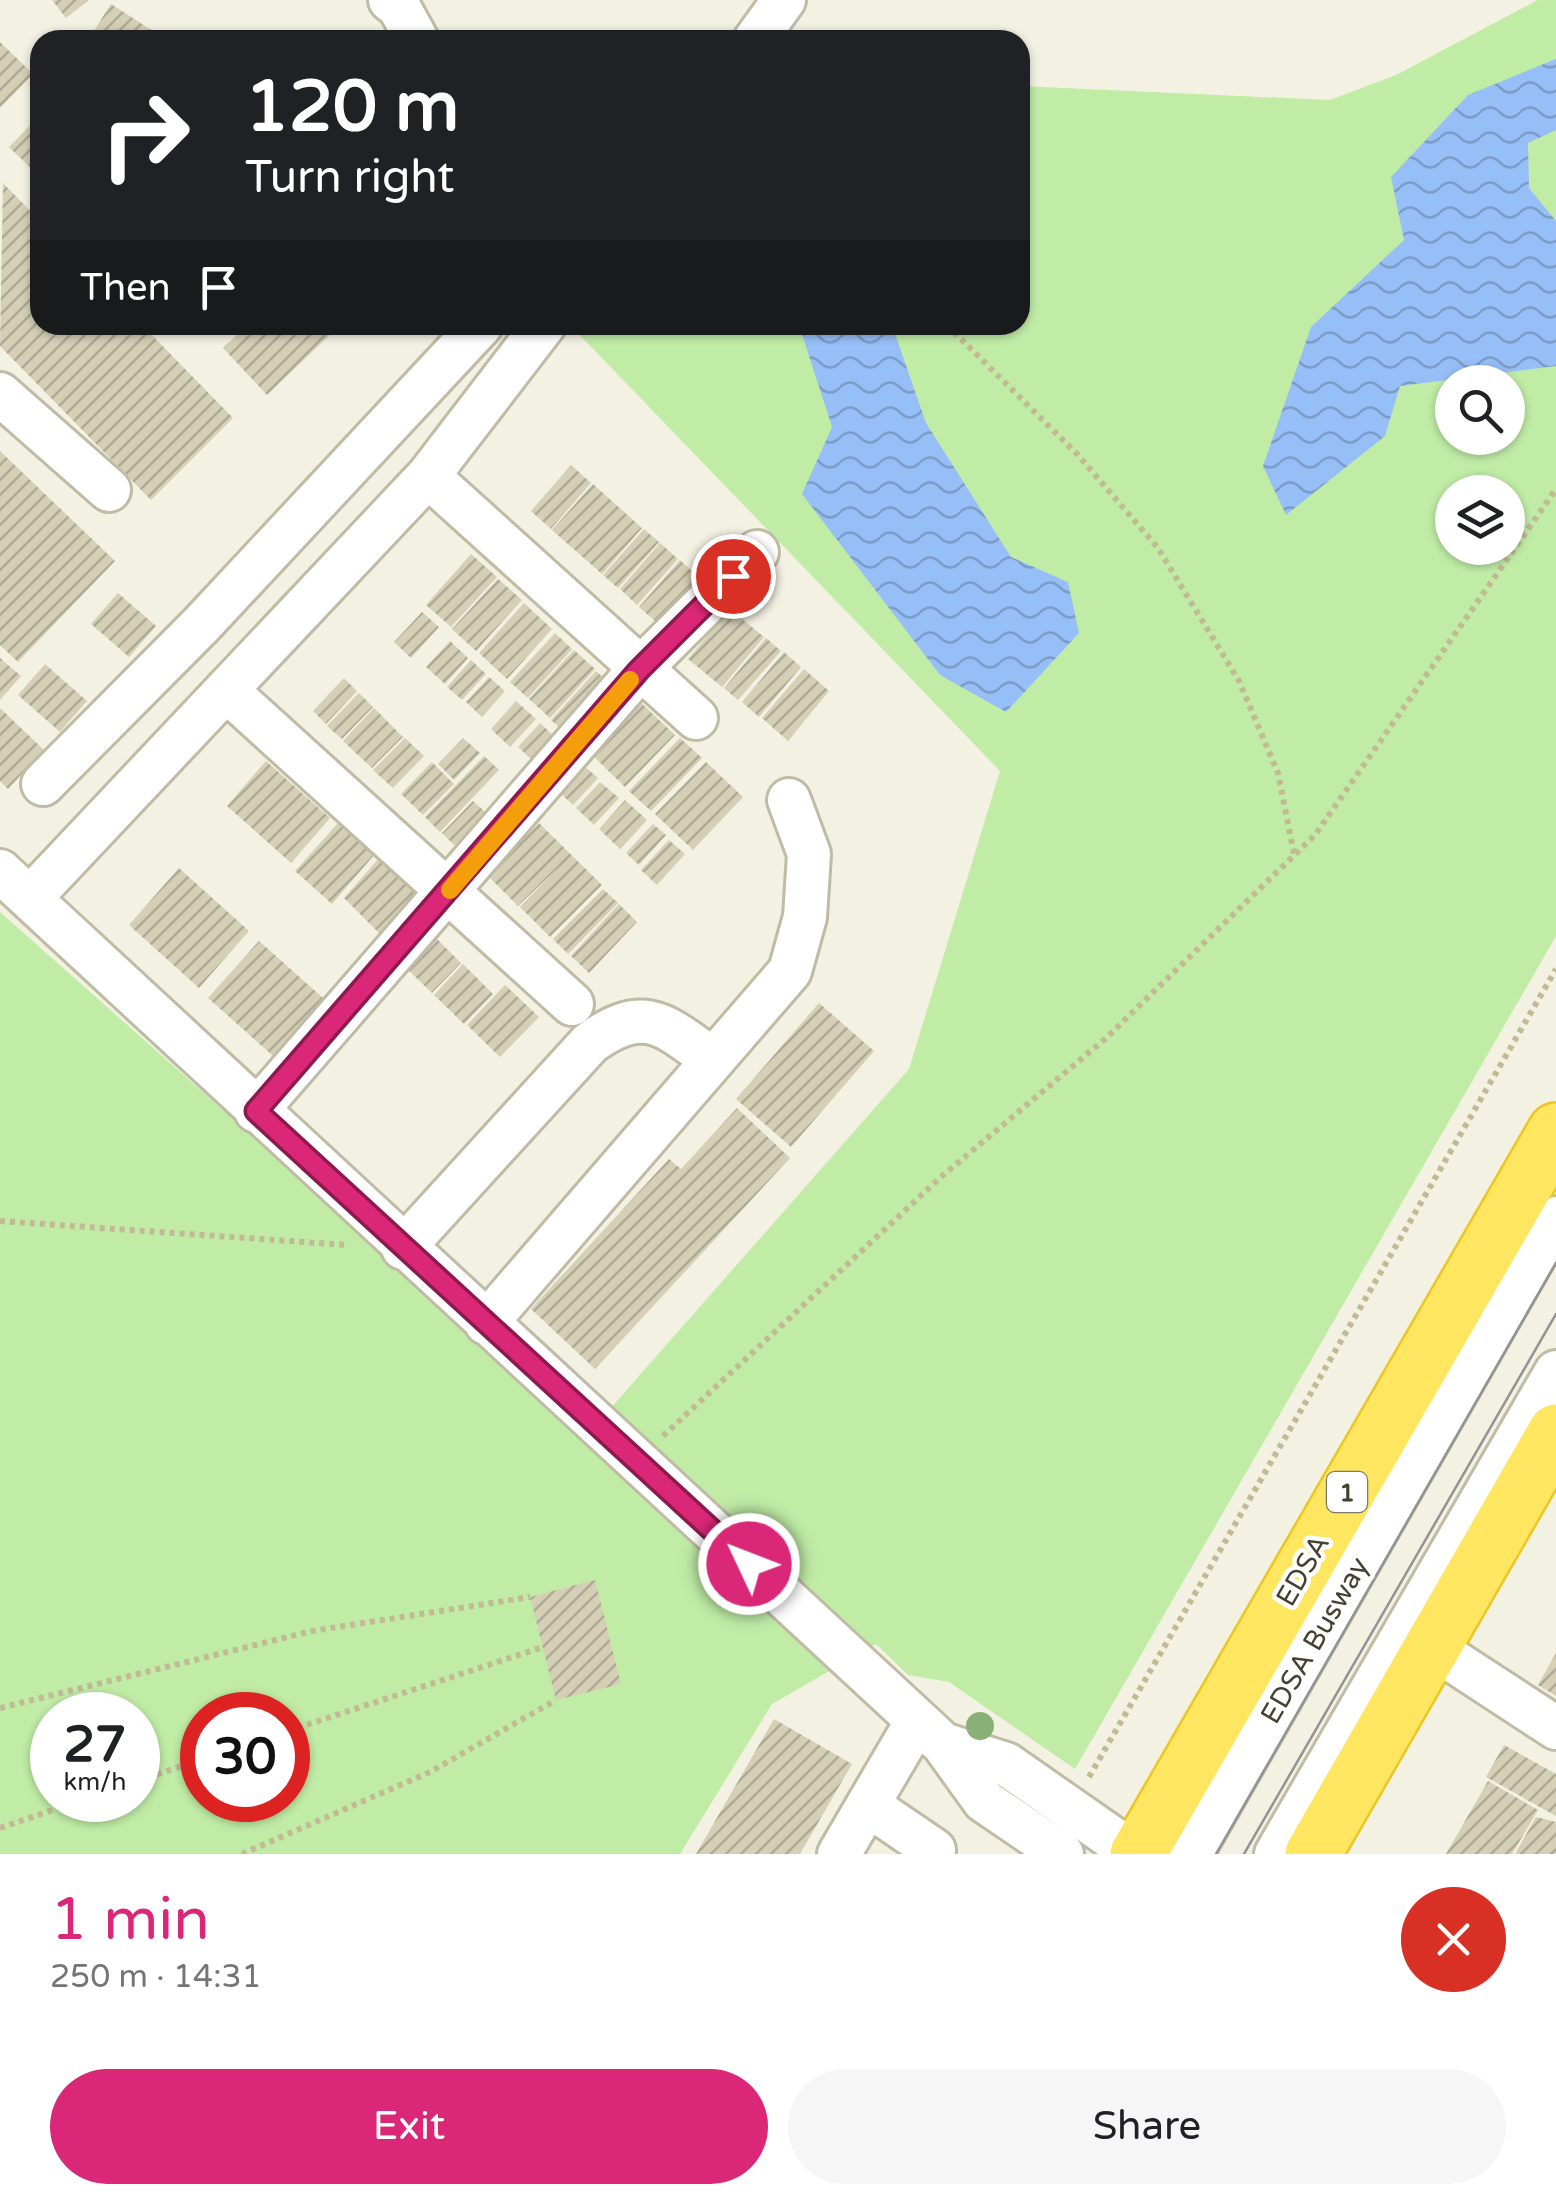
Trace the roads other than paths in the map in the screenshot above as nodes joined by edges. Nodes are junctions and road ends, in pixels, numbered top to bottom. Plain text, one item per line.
1 (784, 0) edge
2 (762, 30) edge
3 (473, 335) edge
4 (536, 335) edge
5 (0, 394) edge
6 (428, 476) junction
7 (109, 490) dead end
8 (757, 552) dead end
9 (639, 670) junction
10 (226, 690) junction
11 (696, 718) dead end
12 (43, 784) dead end
13 (789, 800) dead end
14 (15, 885) edge
15 (450, 890) junction
16 (572, 1004) dead end
17 (713, 1060) junction
18 (256, 1111) junction
19 (1556, 1131) edge
20 (1556, 1218) edge
21 (403, 1248) junction
22 (486, 1323) junction
23 (1556, 1372) edge
24 (1556, 1432) edge
25 (1432, 1647) junction
26 (1556, 1728) edge
27 (930, 1732) junction
28 (868, 1805) junction
29 (838, 1854) edge
30 (932, 1854) edge
31 (1062, 1854) edge
32 (1136, 1854) edge
33 (1191, 1854) edge
34 (1276, 1854) edge
35 (1313, 1854) edge

1 - 2 street
3 - 12 street
4 - 6 street
5 - 7 street
6 - 9 street
6 - 10 street
8 - 9 street
9 - 11 street
9 - 15 street
10 - 14 street
10 - 15 street
13 - 17 street
14 - 18 street
15 - 16 street
15 - 18 street
17 - 21 street
17 - 22 street
18 - 21 street
19 - 32 highway, EDSA / 1
20 - 33 street, EDSA Busway
21 - 22 street
22 - 27 street
23 - 34 street
24 - 25 highway
25 - 26 street
25 - 35 highway
27 - 28 street
27 - 31 street
27 - 32 street
28 - 29 street
28 - 30 street

